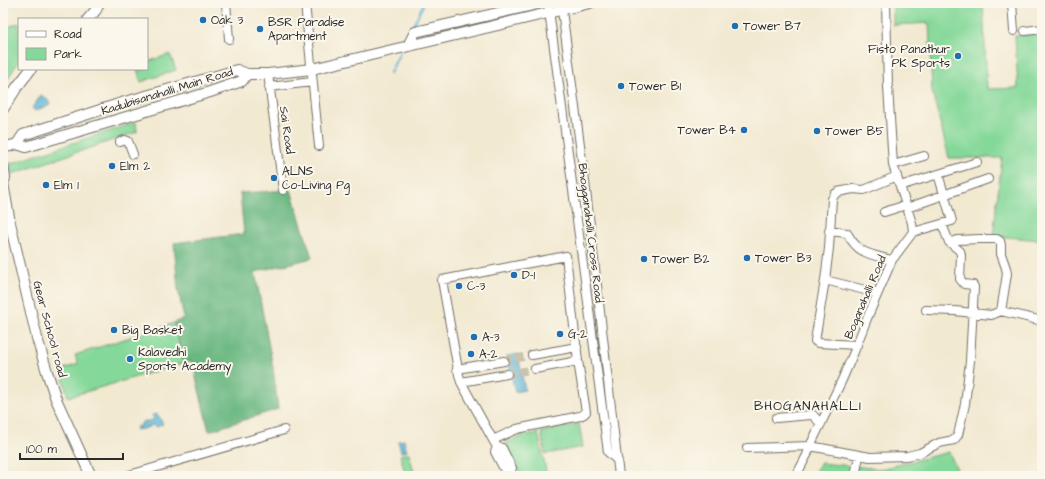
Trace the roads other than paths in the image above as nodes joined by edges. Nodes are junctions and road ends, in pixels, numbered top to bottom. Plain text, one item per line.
1 (99, 3) edge
2 (226, 3) edge
3 (305, 3) edge
4 (542, 3) edge
5 (590, 3) edge
6 (886, 3) edge
7 (1012, 3) edge
8 (561, 6) edge
9 (549, 8) edge
10 (89, 18) edge
11 (1042, 29) edge
12 (1014, 31) dead end
13 (1025, 31) dead end
14 (229, 39) dead end
15 (408, 46) junction
16 (312, 69) junction
17 (30, 70) edge
18 (247, 74) junction
19 (268, 74) junction
20 (313, 82) junction
21 (269, 87) junction
22 (146, 96) junction
23 (3, 109) edge
24 (151, 110) junction
25 (120, 142) dead end
26 (18, 144) junction
27 (319, 146) dead end
28 (3, 148) edge
29 (132, 154) dead end
30 (924, 156) dead end
31 (977, 162) dead end
32 (3, 166) edge
33 (893, 166) junction
34 (938, 174) junction
35 (897, 176) junction
36 (988, 179) dead end
37 (585, 182) junction
38 (3, 183) edge
39 (572, 183) junction
40 (900, 186) junction
41 (283, 190) dead end
42 (944, 195) junction
43 (907, 207) junction
44 (884, 212) dead end
45 (942, 224) junction
46 (829, 231) junction
47 (913, 232) junction
48 (950, 243) junction
49 (892, 260) junction
50 (825, 280) junction
51 (878, 294) junction
52 (926, 310) dead end
53 (1001, 311) junction
54 (973, 313) junction
55 (1038, 320) dead end
56 (857, 345) junction
57 (577, 347) junction
58 (532, 356) tunnel mouth
59 (504, 361) tunnel mouth
60 (578, 361) junction
61 (457, 369) junction
62 (536, 369) tunnel mouth
63 (507, 374) tunnel mouth
64 (461, 382) junction
65 (776, 418) dead end
66 (821, 424) junction
67 (284, 430) dead end
68 (495, 443) junction
69 (810, 446) junction
70 (747, 448) dead end
71 (859, 456) junction
72 (618, 461) junction
73 (510, 475) edge
74 (91, 476) edge
75 (126, 476) edge
76 (619, 476) edge
77 (796, 476) edge
78 (856, 476) edge

1 - 10 main road
2 - 14 street
3 - 16 street
4 - 15 main road
5 - 8 main road, Kadubisanahalli Main Road
6 - 33 street
7 - 12 street
8 - 9 main road, Kadubisanahalli Main Road
8 - 37 street, Bhogganahalli Cross Road
9 - 15 main road, Kadubisanahalli Main Road
9 - 39 street, Bhogganahalli Cross Road
11 - 13 street
15 - 16 main road, Kadubisanahalli Main Road
16 - 19 main road, Kadubisanahalli Main Road
16 - 20 street
17 - 23 main road
18 - 19 main road, Kadubisanahalli Main Road
18 - 22 main road
18 - 24 main road, Kadubisanahalli Main Road
19 - 21 street, Sai Road
20 - 21 street
20 - 27 street
21 - 41 street, Sai Road
22 - 24 main road
22 - 26 main road
24 - 26 main road, Kadubisanahalli Main Road
25 - 29 street
26 - 28 main road, Kadubisanahalli Main Road
30 - 33 street
31 - 34 street
32 - 38 main road, Gear School road
33 - 35 street
34 - 40 street
34 - 42 street
35 - 40 street
35 - 46 street
36 - 42 street
37 - 39 street
37 - 72 street, Bhogganahalli Cross Road
38 - 74 main road, Gear School road
39 - 72 street, Bhogganahalli Cross Road
40 - 43 street
42 - 43 street
42 - 45 street
43 - 44 street
43 - 47 street
45 - 47 street
45 - 48 street
46 - 49 street
46 - 50 street
47 - 49 street, Boganahalli Road
48 - 53 street
48 - 54 street
49 - 51 street, Boganahalli Road
50 - 51 street
50 - 56 street
51 - 56 street, Boganahalli Road
52 - 54 street
53 - 54 street
53 - 55 street
54 - 71 street
56 - 66 street, Boganahalli Road
57 - 58 street
57 - 60 street
57 - 61 street
59 - 61 street
60 - 62 street
60 - 68 street
61 - 64 street
63 - 64 street
64 - 68 street
65 - 66 street
66 - 69 street, Boganahalli Road
67 - 75 street
68 - 73 street
69 - 70 street
69 - 71 street
69 - 77 street, Boganahalli Road
71 - 78 street
72 - 76 street, Bhogganahalli Cross Road

